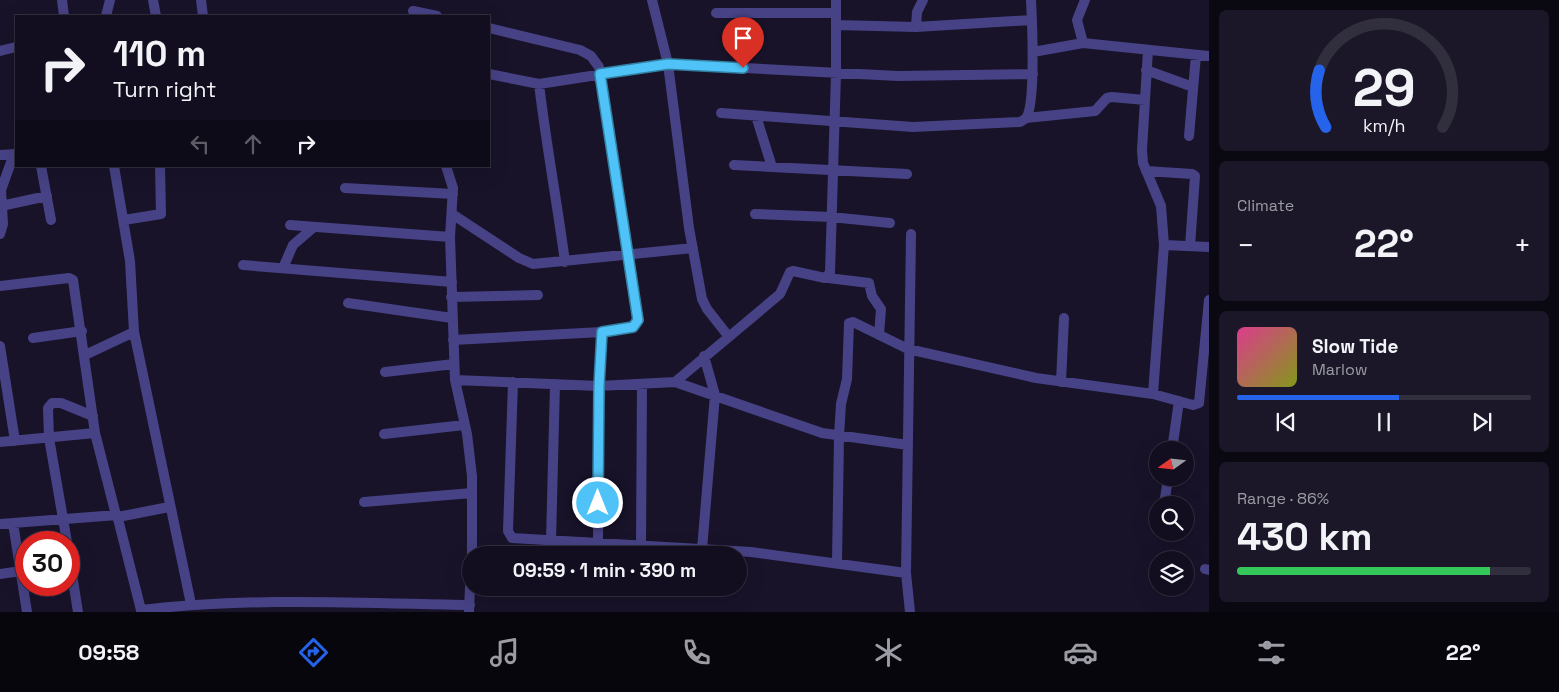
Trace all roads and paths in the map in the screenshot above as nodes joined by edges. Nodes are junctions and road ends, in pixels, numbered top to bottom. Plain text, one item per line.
1 (62, 0) edge
2 (110, 0) edge
3 (153, 0) edge
4 (201, 0) edge
5 (411, 0) edge
6 (652, 0) edge
7 (836, 0) edge
8 (923, 0) edge
9 (1031, 0) edge
10 (1085, 0) edge
11 (414, 13) edge
12 (716, 13) dead end
13 (836, 13) junction
14 (64, 15) edge
15 (106, 15) edge
16 (156, 15) edge
17 (203, 15) edge
18 (429, 15) edge
19 (1032, 20) junction
20 (836, 25) junction
21 (490, 28) edge
22 (916, 28) junction
23 (1083, 44) junction
24 (15, 47) edge
25 (1148, 50) junction
26 (0, 51) edge
27 (1033, 52) junction
28 (1196, 55) junction
29 (1209, 56) edge
30 (668, 64) junction
31 (1146, 70) junction
32 (836, 73) junction
33 (490, 74) edge
34 (600, 74) junction
35 (1033, 74) junction
36 (539, 84) junction
37 (1193, 86) junction
38 (1145, 100) junction
39 (721, 113) dead end
40 (756, 116) junction
41 (1026, 118) junction
42 (834, 122) junction
43 (1189, 136) dead end
44 (15, 154) edge
45 (0, 155) edge
46 (734, 165) dead end
47 (41, 167) edge
48 (114, 167) edge
49 (160, 167) edge
50 (446, 167) edge
51 (772, 167) junction
52 (833, 170) junction
53 (1146, 171) junction
54 (907, 174) dead end
55 (345, 188) dead end
56 (453, 194) junction
57 (47, 196) junction
58 (1, 206) junction
59 (452, 214) junction
60 (755, 214) dead end
61 (831, 217) junction
62 (52, 220) dead end
63 (124, 220) junction
64 (890, 223) dead end
65 (290, 225) dead end
66 (314, 227) junction
67 (0, 234) edge
68 (911, 234) dead end
69 (450, 237) junction
70 (1164, 245) junction
71 (1190, 246) junction
72 (1209, 247) edge
73 (692, 248) junction
74 (626, 255) junction
75 (565, 262) junction
76 (243, 265) dead end
77 (283, 268) junction
78 (828, 278) junction
79 (452, 282) junction
80 (0, 286) edge
81 (538, 294) dead end
82 (452, 297) junction
83 (1209, 300) edge
84 (348, 303) dead end
85 (452, 318) junction
86 (1064, 318) dead end
87 (82, 331) junction
88 (134, 332) junction
89 (602, 332) junction
90 (879, 335) junction
91 (729, 337) junction
92 (33, 338) dead end
93 (453, 340) junction
94 (0, 346) edge
95 (908, 349) junction
96 (85, 355) junction
97 (704, 356) junction
98 (454, 364) junction
99 (384, 372) dead end
100 (454, 380) junction
101 (512, 382) junction
102 (675, 382) junction
103 (1062, 382) junction
104 (555, 384) junction
105 (642, 384) junction
106 (599, 386) junction
107 (1153, 394) junction
108 (715, 396) junction
109 (1178, 401) junction
110 (93, 416) junction
111 (464, 425) junction
112 (95, 433) junction
113 (384, 434) dead end
114 (839, 436) junction
115 (49, 438) junction
116 (15, 441) junction
117 (1173, 441) edge
118 (0, 442) edge
119 (908, 445) junction
120 (472, 493) junction
121 (364, 502) dead end
122 (169, 506) junction
123 (117, 516) junction
124 (63, 519) junction
125 (13, 523) junction
126 (0, 524) edge
127 (65, 531) edge
128 (15, 535) edge
129 (551, 540) junction
130 (598, 543) junction
131 (641, 545) junction
132 (472, 546) edge
133 (656, 546) edge
134 (702, 546) edge
135 (747, 553) edge
136 (837, 562) junction
137 (15, 572) edge
138 (906, 573) junction
139 (0, 574) edge
140 (25, 596) edge
141 (75, 596) edge
142 (254, 601) junction
143 (191, 604) junction
144 (470, 608) edge
145 (141, 611) edge
146 (27, 612) edge
147 (78, 612) edge
148 (254, 612) edge
149 (910, 612) edge

1 - 14 street
2 - 15 street
3 - 16 street
4 - 17 street
5 - 11 street
6 - 30 street
7 - 13 street
8 - 22 street
9 - 19 street
10 - 23 street
11 - 18 street
12 - 13 street
13 - 20 street
19 - 22 street
19 - 27 street
20 - 22 street
20 - 32 street
21 - 34 street
23 - 25 street
23 - 27 street
24 - 26 street
25 - 28 street
25 - 31 street
27 - 35 street
28 - 29 street
28 - 37 street
30 - 32 street
30 - 34 street
30 - 73 street
31 - 37 street
31 - 38 street
32 - 35 street
32 - 42 street
33 - 36 street
34 - 36 street
34 - 74 street
35 - 41 street
36 - 75 street
37 - 43 street
38 - 41 street
38 - 53 street
39 - 40 street
40 - 42 street
40 - 51 street
41 - 42 street
42 - 52 street
44 - 45 street
44 - 58 street
46 - 51 street
47 - 57 street
48 - 63 street
49 - 63 street
50 - 56 street
51 - 52 street
52 - 54 street
52 - 61 street
53 - 70 street
53 - 71 street
55 - 56 street
56 - 59 street
57 - 58 street
57 - 62 street
58 - 67 street
59 - 69 street
59 - 75 street
60 - 61 street
61 - 64 street
61 - 78 street
63 - 88 street
65 - 66 street
66 - 69 street
66 - 77 street
68 - 95 street
69 - 79 street
70 - 71 street
70 - 107 street
71 - 72 street
73 - 74 street
73 - 91 street
74 - 75 street
74 - 89 street
76 - 77 street
77 - 79 street
78 - 90 street
78 - 91 street
79 - 82 street
80 - 87 street
81 - 82 street
82 - 85 street
83 - 109 street
84 - 85 street
85 - 93 street
86 - 103 street
87 - 92 street
87 - 96 street
88 - 96 street
88 - 122 street
89 - 93 street
89 - 106 street
90 - 95 street
90 - 114 street
91 - 97 street
93 - 98 street
94 - 116 street
95 - 103 street
95 - 119 street
96 - 110 street
97 - 102 street
97 - 108 street
98 - 99 street
98 - 100 street
100 - 101 street
100 - 111 street
101 - 104 street
101 - 129 street
102 - 105 street
102 - 108 street
103 - 107 street
104 - 106 street
104 - 129 street
105 - 106 street
105 - 131 street
106 - 130 street
107 - 109 street
108 - 114 street
108 - 134 street
109 - 117 street
110 - 112 street
110 - 115 street
111 - 113 street
111 - 120 street
112 - 115 street
112 - 123 street
114 - 119 street
114 - 136 street
115 - 116 street
115 - 124 street
116 - 118 street
119 - 138 street
120 - 121 street
120 - 132 street
122 - 123 street
122 - 143 street
123 - 124 street
123 - 145 street
124 - 125 street
124 - 127 street
125 - 126 street
125 - 128 street
129 - 130 street
130 - 131 street
131 - 133 street
135 - 136 street
136 - 138 street
137 - 139 street
138 - 149 street
140 - 146 street
141 - 147 street
142 - 143 street
142 - 144 street
142 - 148 street
143 - 145 street

